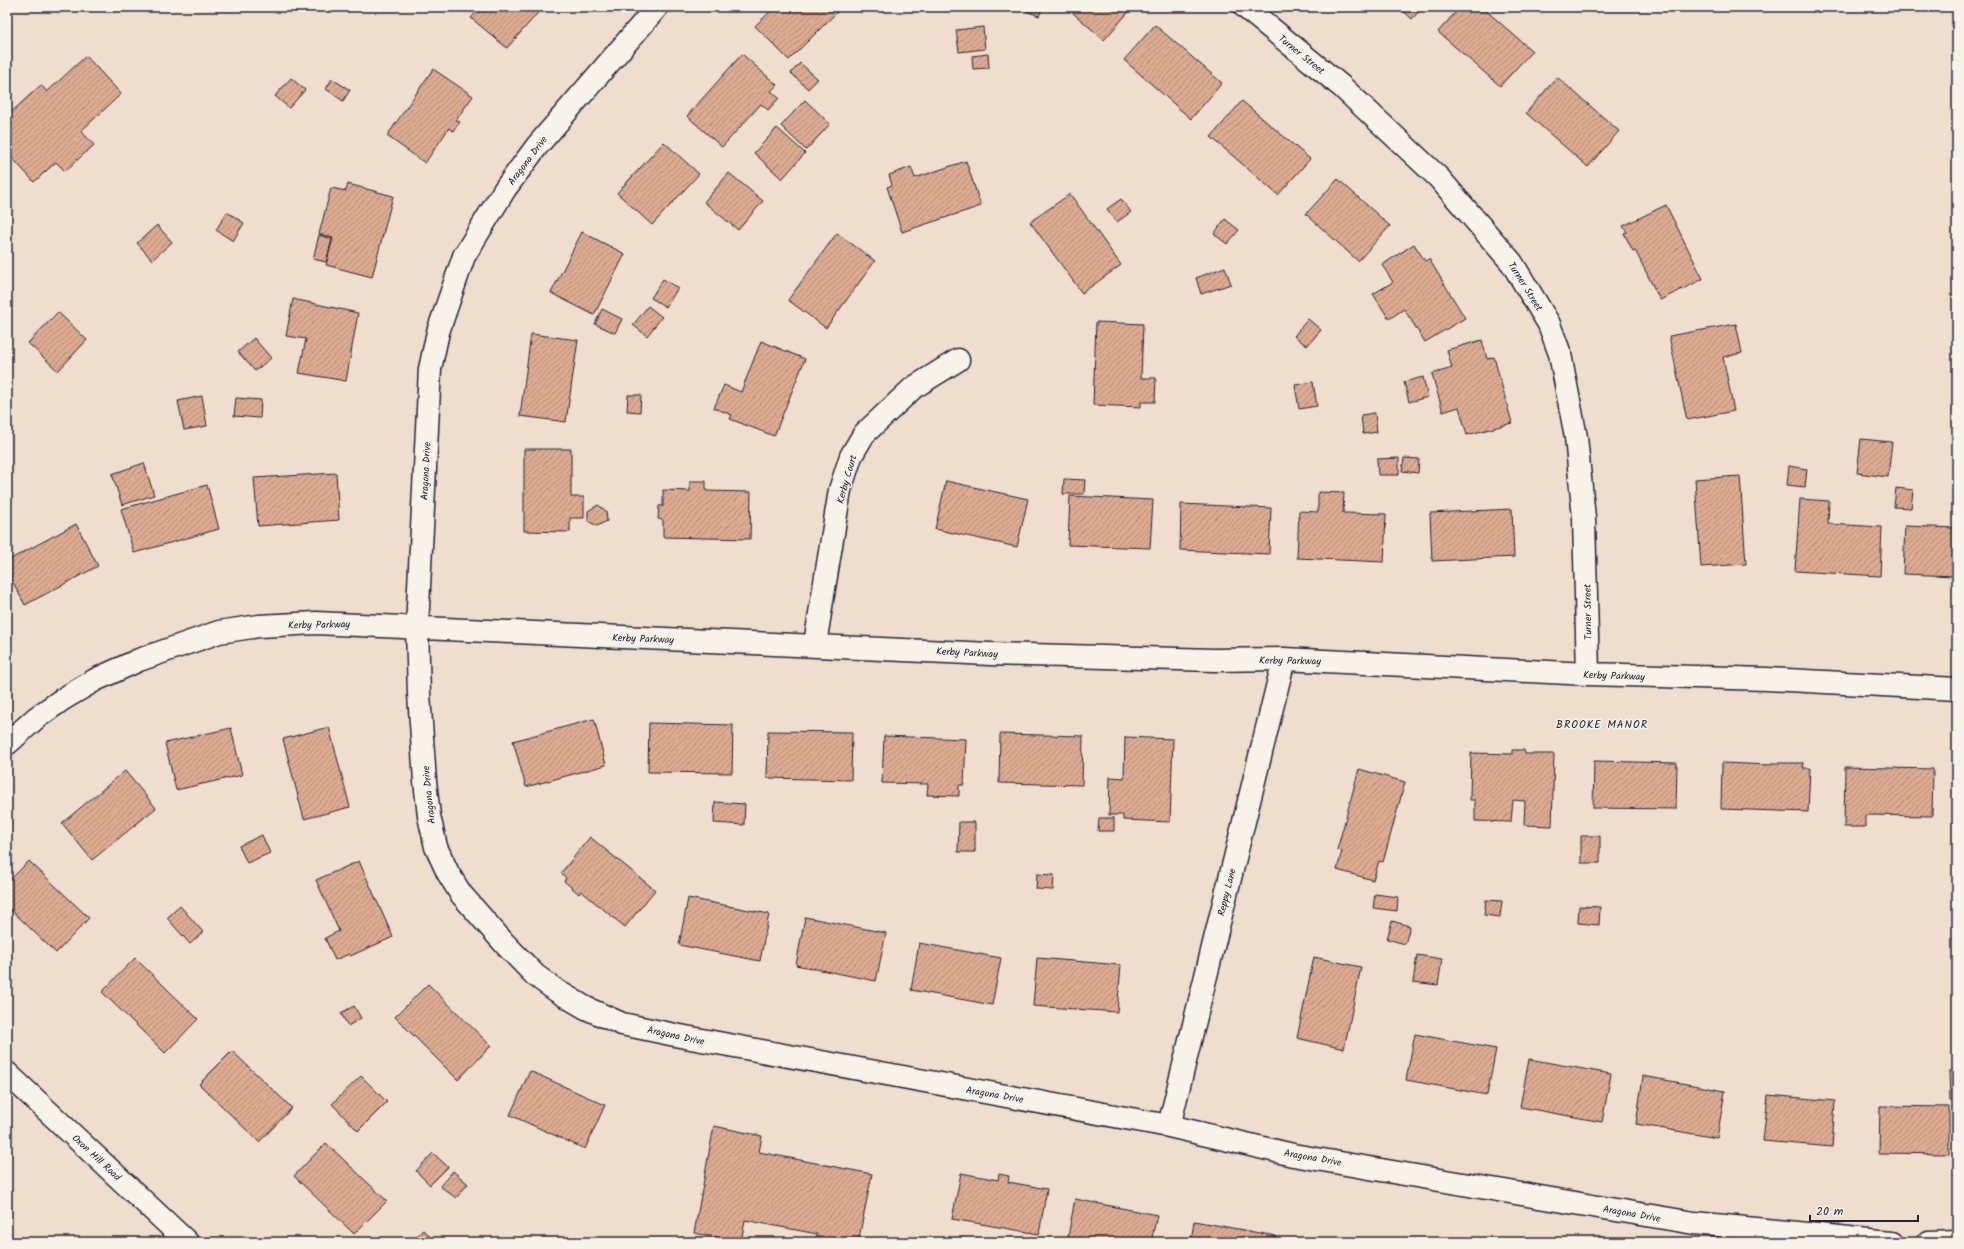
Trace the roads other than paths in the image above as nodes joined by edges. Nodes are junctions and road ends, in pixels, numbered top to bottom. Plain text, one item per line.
1 (657, 7) edge
2 (1244, 7) edge
3 (958, 360) dead end
4 (417, 627) junction
5 (815, 644) junction
6 (1284, 659) junction
7 (1588, 674) junction
8 (1957, 689) edge
9 (7, 744) edge
10 (7, 1073) edge
11 (1169, 1126) junction
12 (1957, 1241) edge
13 (187, 1242) edge
14 (1890, 1242) edge
15 (1928, 1242) edge

1 - 4 street, Aragona Drive
2 - 7 street, Turner Street
3 - 5 street, Kerby Court
4 - 5 street, Kerby Parkway
4 - 9 street, Kerby Parkway
4 - 11 street, Aragona Drive
5 - 6 street, Kerby Parkway
6 - 7 street, Kerby Parkway
6 - 11 street, Reppy Lane
7 - 8 street, Kerby Parkway
10 - 13 street, Oxon Hill Road
11 - 14 street, Aragona Drive
12 - 15 street

